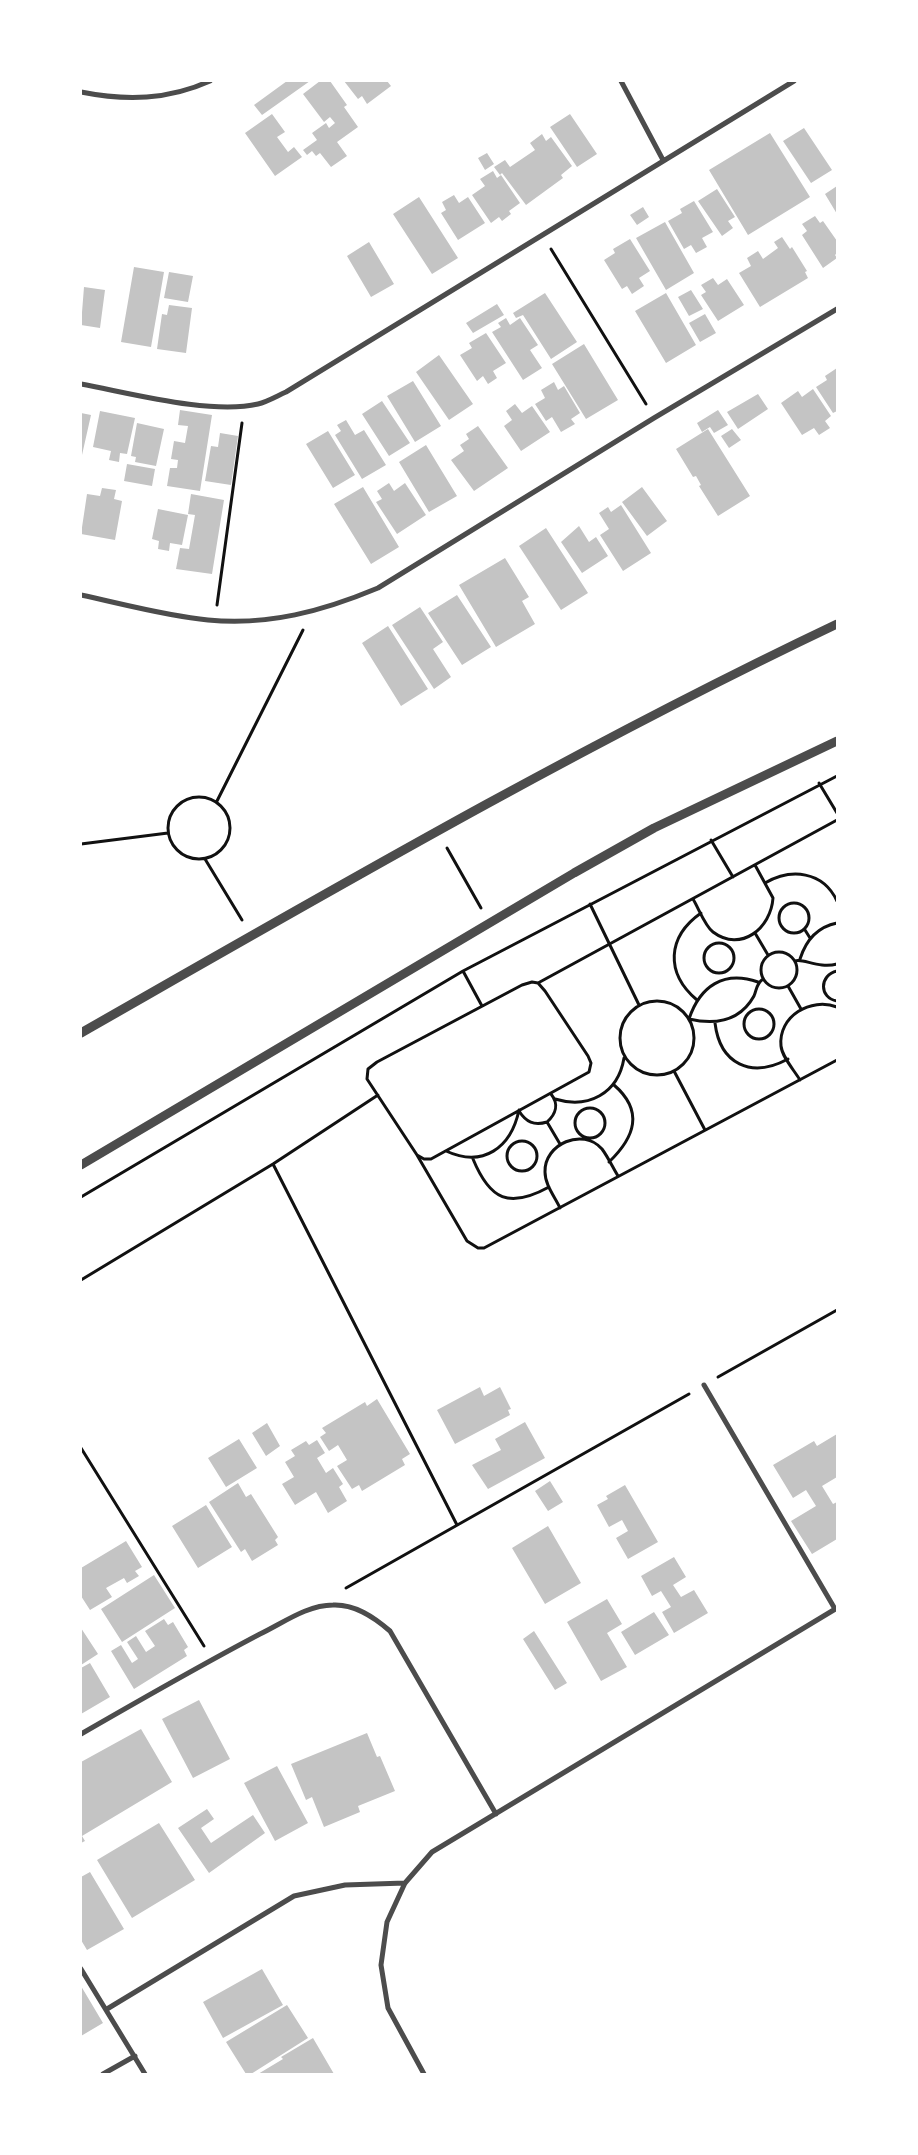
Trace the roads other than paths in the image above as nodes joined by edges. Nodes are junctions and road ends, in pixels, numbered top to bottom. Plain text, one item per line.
1 (210, 81) edge
2 (621, 81) edge
3 (794, 81) edge
4 (81, 92) edge
5 (663, 160) junction
6 (837, 309) edge
7 (81, 384) edge
8 (81, 595) edge
9 (837, 624) edge
10 (837, 741) edge
11 (81, 1033) edge
12 (81, 1165) edge
13 (704, 1385) road end
14 (836, 1608) edge
15 (81, 1734) edge
16 (496, 1814) junction
17 (405, 1883) junction
18 (81, 1969) edge
19 (108, 2009) junction
20 (135, 2056) junction
21 (103, 2074) edge
22 (145, 2074) edge
23 (424, 2074) edge

1 - 4 street
2 - 5 street
3 - 5 street
5 - 7 street
6 - 8 street
9 - 11 street
10 - 12 street
13 - 14 street
14 - 16 street
15 - 16 street
16 - 17 street
17 - 19 street
17 - 23 street
18 - 19 street
19 - 20 street
20 - 21 street
20 - 22 street

